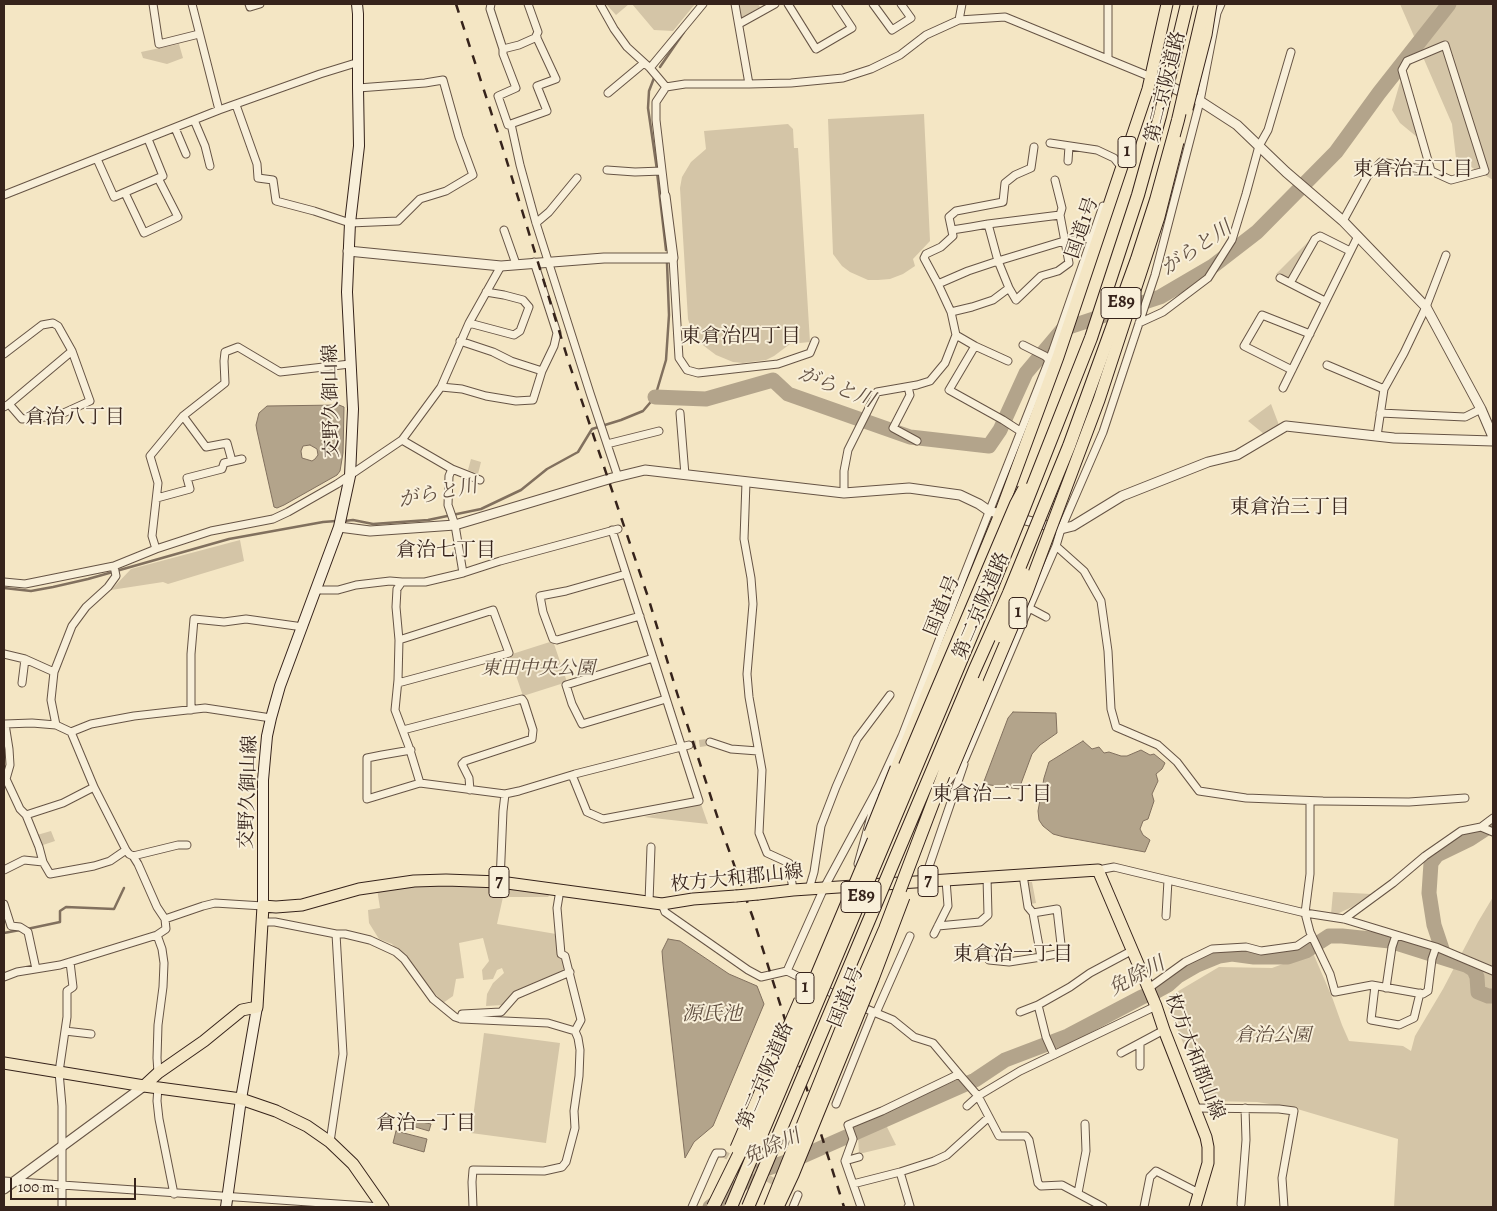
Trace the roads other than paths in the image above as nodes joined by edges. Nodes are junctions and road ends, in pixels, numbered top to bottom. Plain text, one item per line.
1 (153, 4) edge
2 (192, 4) edge
3 (249, 4) edge
4 (260, 4) edge
5 (357, 4) edge
6 (490, 4) edge
7 (528, 4) edge
8 (600, 4) edge
9 (703, 4) edge
10 (735, 4) edge
11 (775, 4) edge
12 (788, 4) edge
13 (836, 4) edge
14 (873, 4) edge
15 (901, 4) edge
16 (962, 4) edge
17 (1108, 4) edge
18 (1163, 4) edge
19 (1167, 4) edge
20 (1187, 4) edge
21 (1205, 4) edge
22 (1211, 4) edge
23 (1221, 4) edge
24 (959, 20) junction
25 (739, 24) junction
26 (199, 34) junction
27 (537, 37) junction
28 (503, 49) junction
29 (1291, 52) dead end
30 (1108, 59) junction
31 (359, 62) junction
32 (647, 66) junction
33 (1149, 76) junction
34 (749, 84) junction
35 (666, 87) junction
36 (358, 88) junction
37 (608, 93) dead end
38 (1200, 101) junction
39 (236, 104) junction
40 (219, 110) junction
41 (194, 120) junction
42 (511, 124) junction
43 (175, 128) junction
44 (148, 138) junction
45 (1050, 143) dead end
46 (1069, 146) junction
47 (1259, 146) junction
48 (1034, 147) dead end
49 (186, 154) dead end
50 (97, 159) junction
51 (1068, 161) dead end
52 (1118, 163) junction
53 (210, 166) dead end
54 (607, 170) dead end
55 (662, 171) junction
56 (1430, 171) junction
57 (158, 178) junction
58 (577, 178) dead end
59 (1055, 180) dead end
60 (125, 193) junction
61 (4, 195) edge
62 (665, 196) joint
63 (1060, 215) junction
64 (1343, 221) junction
65 (350, 223) junction
66 (536, 223) junction
67 (988, 224) junction
68 (504, 230) dead end
69 (952, 230) junction
70 (1093, 236) junction
71 (1358, 236) junction
72 (1064, 241) junction
73 (348, 251) junction
74 (1350, 251) junction
75 (1446, 255) dead end
76 (673, 258) junction
77 (998, 261) junction
78 (534, 262) junction
79 (549, 262) junction
80 (516, 264) junction
81 (501, 266) junction
82 (1280, 278) dead end
83 (1290, 283) junction
84 (938, 284) junction
85 (1009, 288) junction
86 (486, 292) junction
87 (1325, 301) junction
88 (1426, 307) junction
89 (951, 312) junction
90 (469, 323) junction
91 (1139, 323) junction
92 (1310, 334) junction
93 (956, 335) junction
94 (815, 340) dead end
95 (460, 341) junction
96 (1023, 345) dead end
97 (975, 346) junction
98 (72, 351) junction
99 (4, 354) edge
100 (1054, 359) junction
101 (1008, 361) dead end
102 (350, 364) junction
103 (1327, 365) dead end
104 (1292, 370) junction
105 (542, 371) junction
106 (441, 387) junction
107 (908, 387) junction
108 (1282, 388) dead end
109 (1384, 389) junction
110 (6, 406) edge
111 (1481, 409) junction
112 (680, 413) dead end
113 (1380, 413) junction
114 (183, 416) junction
115 (659, 431) dead end
116 (1020, 431) junction
117 (1377, 436) junction
118 (1493, 437) edge
119 (1052, 438) junction
120 (402, 440) junction
121 (917, 441) dead end
122 (1493, 441) edge
123 (607, 444) junction
124 (242, 459) dead end
125 (232, 461) junction
126 (452, 469) junction
127 (685, 475) junction
128 (350, 476) junction
129 (618, 477) junction
130 (480, 480) dead end
131 (746, 482) junction
132 (844, 493) junction
133 (156, 498) junction
134 (995, 513) junction
135 (1040, 518) junction
136 (339, 522) junction
137 (454, 525) junction
138 (1062, 529) junction
139 (1056, 546) junction
140 (156, 549) junction
141 (114, 566) junction
142 (463, 573) junction
143 (626, 574) junction
144 (4, 582) edge
145 (402, 582) junction
146 (316, 590) junction
147 (1029, 608) junction
148 (640, 616) junction
149 (1046, 617) dead end
150 (303, 626) junction
151 (399, 640) junction
152 (4, 654) edge
153 (653, 658) junction
154 (25, 659) junction
155 (54, 672) junction
156 (22, 683) dead end
157 (398, 683) junction
158 (890, 695) dead end
159 (666, 699) junction
160 (191, 710) junction
161 (271, 718) junction
162 (56, 725) junction
163 (402, 730) junction
164 (71, 732) junction
165 (710, 742) tunnel mouth
166 (685, 746) junction
167 (410, 750) junction
168 (758, 751) junction
169 (966, 759) junction
170 (572, 774) junction
171 (5, 779) edge
172 (420, 784) junction
173 (946, 784) junction
174 (879, 786) junction
175 (94, 787) junction
176 (470, 790) junction
177 (505, 794) junction
178 (1465, 798) dead end
179 (1310, 801) junction
180 (26, 815) junction
181 (1493, 818) edge
182 (1481, 828) junction
183 (1493, 832) edge
184 (187, 845) dead end
185 (651, 847) dead end
186 (126, 850) junction
187 (133, 856) junction
188 (43, 862) junction
189 (858, 865) junction
190 (4, 870) edge
191 (1098, 870) junction
192 (1023, 875) junction
193 (987, 877) junction
194 (946, 880) junction
195 (1168, 880) junction
196 (924, 881) junction
197 (500, 882) junction
198 (901, 882) junction
199 (824, 888) junction
200 (809, 889) junction
201 (560, 890) junction
202 (793, 890) junction
203 (649, 902) junction
204 (4, 904) edge
205 (662, 904) junction
206 (263, 906) junction
207 (1033, 913) junction
208 (1304, 913) junction
209 (1166, 916) dead end
210 (166, 919) junction
211 (1344, 919) junction
212 (262, 922) junction
213 (938, 926) junction
214 (336, 934) junction
215 (934, 934) dead end
216 (157, 935) junction
217 (910, 936) dead end
218 (1396, 936) junction
219 (1315, 942) junction
220 (1439, 949) junction
221 (1133, 950) junction
222 (1041, 957) junction
223 (989, 960) dead end
224 (70, 962) junction
225 (36, 969) junction
226 (1493, 970) edge
227 (787, 971) junction
228 (570, 972) junction
229 (4, 977) edge
230 (1375, 986) junction
231 (1386, 988) junction
232 (1420, 993) junction
233 (1152, 996) junction
234 (852, 1003) junction
235 (1038, 1005) junction
236 (257, 1007) junction
237 (1020, 1012) dead end
238 (874, 1013) junction
239 (460, 1019) junction
240 (1164, 1030) junction
241 (65, 1031) junction
242 (575, 1031) junction
243 (91, 1034) dead end
244 (1140, 1043) junction
245 (1053, 1052) junction
246 (1120, 1053) dead end
247 (4, 1063) edge
248 (1140, 1066) dead end
249 (59, 1072) junction
250 (158, 1073) junction
251 (959, 1074) junction
252 (144, 1086) junction
253 (158, 1086) junction
254 (978, 1096) junction
255 (241, 1099) junction
256 (836, 1104) dead end
257 (967, 1106) dead end
258 (1195, 1108) junction
259 (1245, 1108) junction
260 (989, 1117) junction
261 (1085, 1124) dead end
262 (330, 1142) junction
263 (63, 1144) junction
264 (722, 1153) dead end
265 (859, 1157) dead end
266 (845, 1161) junction
267 (900, 1172) junction
268 (4, 1181) edge
269 (14, 1182) junction
270 (853, 1184) junction
271 (62, 1185) junction
272 (4, 1189) edge
273 (1078, 1193) junction
274 (1199, 1193) junction
275 (174, 1194) junction
276 (798, 1195) dead end
277 (227, 1202) edge
278 (1241, 1204) dead end
279 (62, 1207) edge
280 (382, 1207) edge
281 (473, 1207) edge
282 (692, 1207) edge
283 (712, 1207) edge
284 (731, 1207) edge
285 (748, 1207) edge
286 (770, 1207) edge
287 (778, 1207) edge
288 (793, 1207) edge
289 (861, 1207) edge
290 (908, 1207) edge
291 (1103, 1207) edge
292 (1144, 1207) edge
293 (1195, 1207) edge
294 (1284, 1207) edge

1 - 26 street
2 - 26 street
3 - 4 street
5 - 31 main road, 交野久御山線
6 - 28 street
7 - 27 street
8 - 32 street
9 - 32 street
10 - 25 street
11 - 25 street
12 - 13 street
14 - 15 street
16 - 24 street
17 - 30 street
18 - 33 street
19 - 33 main road, 国道1号 / 1
20 - 119 highway, 第二京阪道路 / E89, bridge
21 - 135 highway, 第二京阪道路 / E89, bridge
22 - 173 main road, 国道1号 / 1, bridge
23 - 38 street
24 - 30 street
24 - 34 street
25 - 34 street
26 - 40 street
27 - 28 street
27 - 42 street
28 - 42 street
29 - 47 street
30 - 33 street
31 - 36 main road, 交野久御山線
31 - 39 street
32 - 35 street
32 - 37 street
33 - 38 street
33 - 52 street
33 - 100 main road, 国道1号 / 1
34 - 35 street
35 - 55 street
36 - 65 main road, 交野久御山線
36 - 65 street
38 - 47 street
38 - 91 street
39 - 40 street
39 - 65 street
40 - 41 street
41 - 43 street
41 - 53 street
42 - 66 street
43 - 44 street
43 - 49 street
44 - 50 street
44 - 57 street
45 - 46 street
46 - 51 street
46 - 52 street
47 - 64 street
47 - 91 street
48 - 69 street
50 - 60 street
50 - 61 street
52 - 70 street
54 - 55 street
55 - 62 street
56 - 56 street
56 - 64 street
57 - 60 street
57 - 60 street
58 - 66 street
59 - 63 street
62 - 76 street
63 - 67 street
63 - 72 street
64 - 71 street
65 - 73 main road, 交野久御山線
66 - 79 street
67 - 69 street
67 - 77 street
68 - 80 street
69 - 84 street
70 - 72 street
70 - 100 street
71 - 74 street
71 - 88 street
72 - 77 street
72 - 85 street
73 - 81 street
73 - 102 main road, 交野久御山線
74 - 83 street
74 - 87 street
75 - 88 street
76 - 79 street
76 - 94 street
77 - 84 street
77 - 85 street
78 - 79 street
78 - 80 street
78 - 105 street
79 - 123 street
80 - 81 street
81 - 86 street
82 - 83 street
83 - 87 street
84 - 89 street
85 - 89 street
86 - 90 street
86 - 90 street
87 - 92 street
88 - 109 street
88 - 111 street
89 - 93 street
90 - 95 street
91 - 138 street
92 - 104 street
92 - 104 street
93 - 97 street
93 - 107 street
95 - 105 street
95 - 106 street
96 - 100 street
97 - 101 street
97 - 116 street
98 - 99 street
98 - 110 street
98 - 110 street
100 - 116 street
100 - 134 main road, 国道1号 / 1
102 - 114 street
102 - 128 main road, 交野久御山線
103 - 109 street
104 - 108 street
105 - 106 street
106 - 120 street
107 - 121 street
107 - 132 street
109 - 113 street
111 - 113 street
111 - 118 street
112 - 127 street
113 - 117 street
114 - 125 street
114 - 133 street
115 - 123 street
116 - 134 street
117 - 122 street
117 - 138 street
119 - 283 highway, bridge
119 - 284 highway, 第二京阪道路 / E89, bridge
120 - 126 street
120 - 128 street
123 - 129 street
124 - 125 street
125 - 133 street
126 - 130 street
126 - 137 street
127 - 129 street
127 - 131 street
128 - 136 main road, 交野久御山線
128 - 140 street
129 - 137 street
131 - 132 street
131 - 168 street
132 - 134 street
133 - 140 street
134 - 138 street
134 - 174 street
134 - 189 main road, 国道1号 / 1, bridge
135 - 285 highway, 第二京阪道路 / E89, bridge
135 - 286 highway, bridge
136 - 137 street
136 - 146 main road, 交野久御山線
137 - 142 street
138 - 139 street
139 - 147 street
139 - 179 street
140 - 141 street
141 - 144 street
141 - 155 street
142 - 143 street
142 - 145 street
143 - 148 street
143 - 148 street
145 - 146 street
145 - 151 street
146 - 150 main road, 交野久御山線
147 - 149 street
147 - 169 street
148 - 153 street
150 - 160 street
150 - 161 main road, 交野久御山線
151 - 157 street
151 - 157 street
152 - 154 street
153 - 159 street
153 - 159 street
154 - 155 street
154 - 156 street
155 - 162 street
157 - 163 street
158 - 200 street
159 - 166 street
160 - 161 street
160 - 164 street
161 - 206 main road, 交野久御山線
162 - 164 street
162 - 171 street
163 - 167 street
163 - 176 street
164 - 175 street
165 - 168 street
166 - 170 street
166 - 170 street
167 - 172 street
167 - 172 street
168 - 202 street
169 - 173 street
169 - 196 street
170 - 177 street
171 - 180 street
172 - 176 street
173 - 287 main road, 国道1号 / 1, bridge
174 - 189 street
174 - 199 street
175 - 180 street
175 - 186 street
176 - 177 street
177 - 197 street
178 - 179 street
179 - 208 street
180 - 188 street
181 - 182 street
182 - 183 street
182 - 211 street
184 - 187 street
185 - 203 street
186 - 187 street
186 - 188 street
187 - 210 street
188 - 190 street
189 - 283 main road, 国道1号 / 1, bridge
191 - 192 main road, 枚方大和郡山線 / 7
191 - 195 street
191 - 221 main road, 枚方大和郡山線
192 - 193 main road, 枚方大和郡山線 / 7
192 - 207 street
193 - 194 main road, 枚方大和郡山線 / 7
193 - 213 street
194 - 196 main road, 枚方大和郡山線 / 7
194 - 213 street
195 - 208 street
195 - 209 street
196 - 198 main road, 枚方大和郡山線 / 7
197 - 201 main road, 枚方大和郡山線 / 7
197 - 206 main road, 枚方大和郡山線 / 7
198 - 199 main road, 枚方大和郡山線 / 7
198 - 234 street
199 - 200 main road, 枚方大和郡山線 / 7
199 - 227 street
200 - 202 main road, 枚方大和郡山線 / 7
201 - 203 main road, 枚方大和郡山線 / 7
201 - 228 street
202 - 205 main road, 枚方大和郡山線 / 7, bridge
203 - 205 main road, 枚方大和郡山線 / 7
204 - 225 street
205 - 227 street
206 - 210 street
206 - 212 main road
207 - 222 street
207 - 222 street
208 - 211 street
208 - 219 street
210 - 216 street
211 - 218 street
212 - 214 street
212 - 236 main road
213 - 215 street
214 - 239 street
214 - 262 street
216 - 224 street
216 - 250 street
217 - 238 street
218 - 220 street
218 - 231 street
219 - 230 street
219 - 233 street
220 - 226 street
220 - 232 street
221 - 233 main road, 枚方大和郡山線
221 - 235 street
222 - 223 street
224 - 225 street
224 - 241 street
225 - 229 street
227 - 234 street
228 - 239 street
228 - 242 street
230 - 231 street
230 - 232 street
231 - 232 street
233 - 240 main road, 枚方大和郡山線
233 - 245 street
234 - 238 street
235 - 237 street
235 - 245 street
236 - 250 main road
236 - 255 main road
238 - 251 street
238 - 256 street
239 - 242 street
240 - 244 street
240 - 258 main road, 枚方大和郡山線
241 - 243 street
241 - 249 street
242 - 281 street
244 - 246 street
244 - 248 street
245 - 254 street
247 - 249 main road
249 - 252 main road
249 - 263 street
250 - 252 main road
251 - 254 street
251 - 266 street
252 - 253 main road
252 - 263 street
253 - 255 main road
253 - 275 street
254 - 257 street
254 - 260 street
255 - 262 main road
255 - 277 main road
258 - 259 street
258 - 274 main road, 枚方大和郡山線
259 - 278 street
259 - 294 street
260 - 267 street
260 - 273 street
261 - 273 street
262 - 280 main road
263 - 269 street
263 - 271 street
264 - 282 street
265 - 266 street
266 - 270 street
267 - 270 street
267 - 290 street
268 - 269 street
269 - 271 street
269 - 272 street
270 - 289 street
271 - 275 street
271 - 279 street
273 - 291 street
274 - 292 street
274 - 293 main road, 枚方大和郡山線
275 - 277 street
276 - 288 street
277 - 280 street

